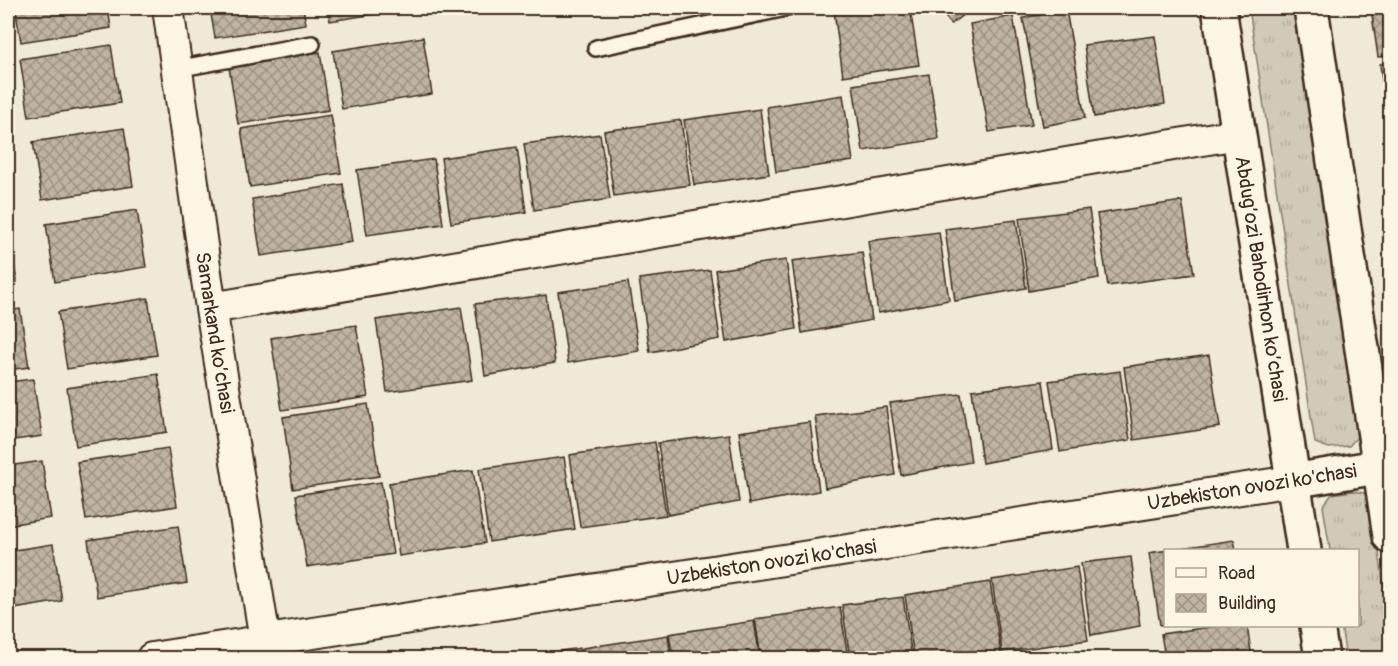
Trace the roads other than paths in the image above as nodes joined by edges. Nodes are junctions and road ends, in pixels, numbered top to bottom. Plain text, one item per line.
1 (168, 8) edge
2 (786, 8) edge
3 (1219, 8) edge
4 (1311, 8) edge
5 (312, 44) dead end
6 (596, 48) dead end
7 (176, 69) junction
8 (1238, 134) junction
9 (211, 308) junction
10 (1385, 466) edge
11 (1292, 481) junction
12 (1390, 536) edge
13 (1304, 549) edge
14 (1317, 627) edge
15 (267, 649) edge
16 (152, 658) edge
17 (1322, 658) edge

1 - 7 street, Samarkand ko’chasi
2 - 6 lane
3 - 8 main road, Abdug’ozi Bahodirhon ko’chasi
4 - 10 main road
5 - 7 lane
7 - 9 street, Samarkand ko’chasi
8 - 9 street
8 - 11 main road, Abdug’ozi Bahodirhon ko’chasi
9 - 15 street, Samarkand ko’chasi
10 - 11 main road, Uzbekiston ovozi ko'chasi
10 - 12 main road
11 - 13 main road, Abdug’ozi Bahodirhon ko’chasi
11 - 15 street, Uzbekiston ovozi ko'chasi
14 - 17 main road
15 - 16 street, Uzbekiston ovozi ko'chasi

